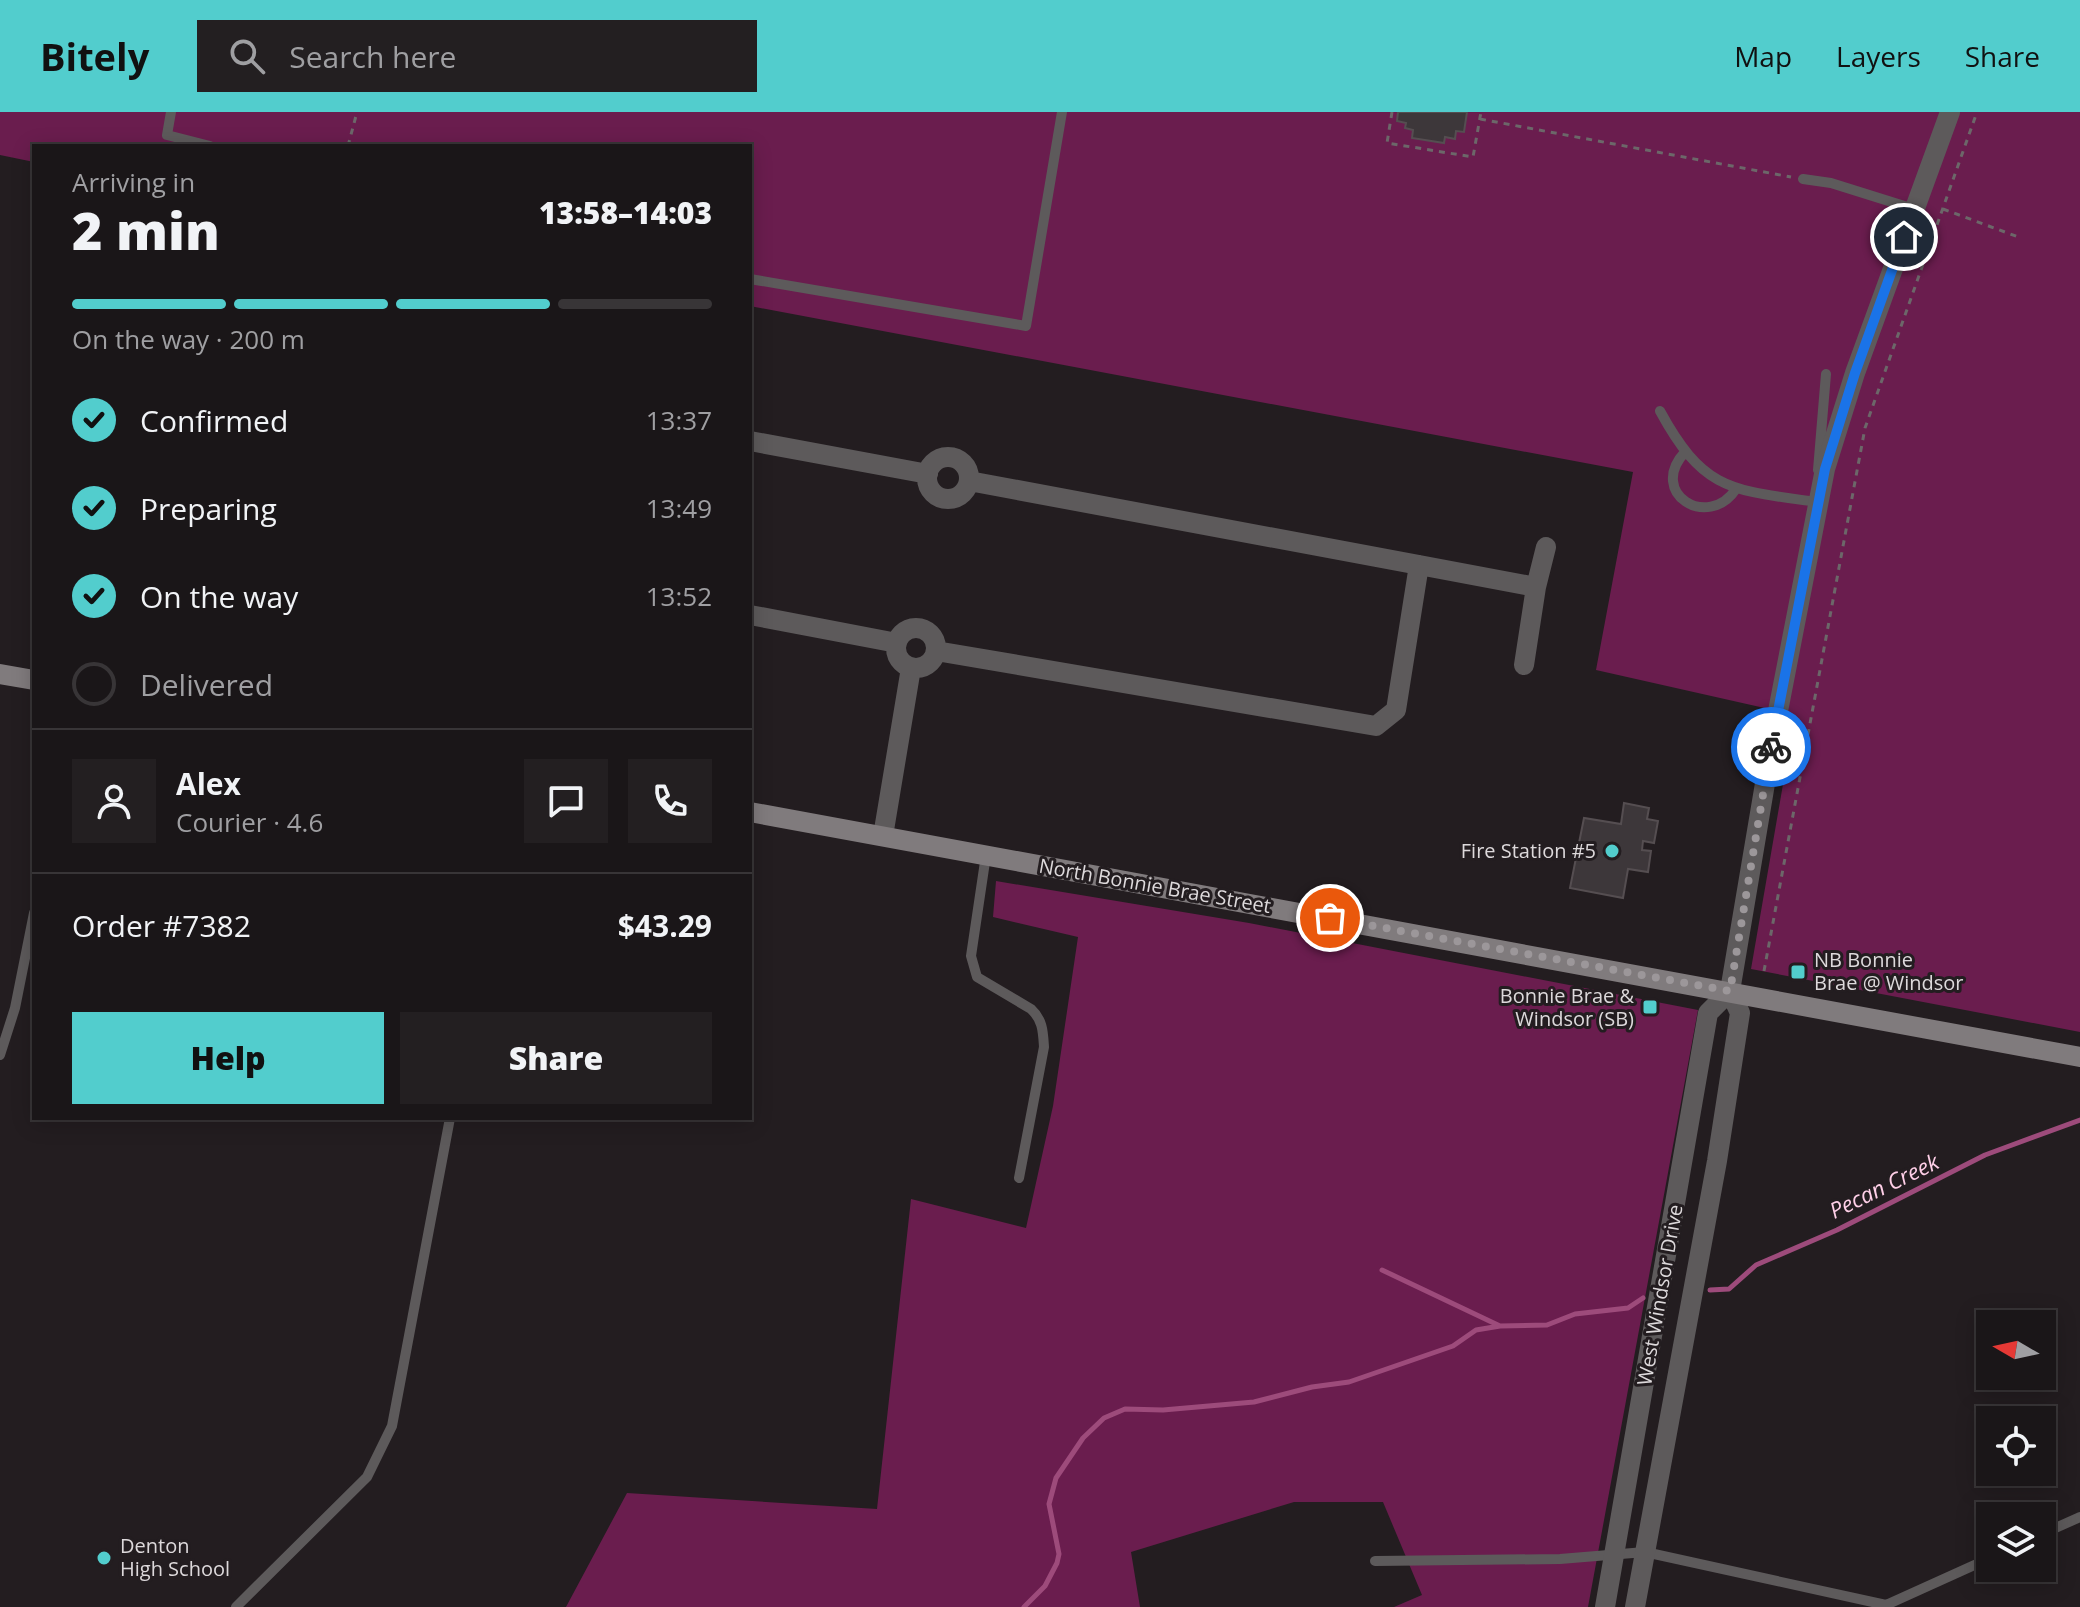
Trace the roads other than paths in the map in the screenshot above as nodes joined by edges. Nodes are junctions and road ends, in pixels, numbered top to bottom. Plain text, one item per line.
1 (171, 112) edge
2 (1062, 112) edge
3 (1950, 112) edge
4 (202, 144) edge
5 (1803, 179) road end
6 (1914, 209) junction
7 (752, 279) edge
8 (1826, 374) dead end
9 (1660, 411) dead end
10 (752, 441) edge
11 (1685, 452) junction
12 (928, 474) junction
13 (969, 481) junction
14 (1736, 489) junction
15 (1817, 502) junction
16 (1546, 547) dead end
17 (1419, 565) junction
18 (1536, 587) junction
19 (752, 615) edge
20 (897, 643) junction
21 (936, 651) junction
22 (1524, 665) dead end
23 (911, 668) junction
24 (0, 674) edge
25 (32, 680) edge
26 (752, 812) edge
27 (883, 836) junction
28 (986, 855) junction
29 (32, 923) edge
30 (1730, 991) junction
31 (0, 1055) edge
32 (2080, 1057) edge
33 (450, 1120) edge
34 (1019, 1178) dead end
35 (2080, 1517) edge
36 (2056, 1528) edge
37 (1645, 1552) junction
38 (1614, 1556) junction
39 (1375, 1561) dead end
40 (1976, 1564) edge
41 (1886, 1606) edge
42 (236, 1607) edge
43 (1605, 1607) edge
44 (1635, 1607) edge

1 - 4 lane
2 - 7 lane
3 - 6 street, West Windsor Drive
5 - 6 lane
6 - 15 street, West Windsor Drive
8 - 15 lane
9 - 11 lane
10 - 12 street
11 - 14 lane
11 - 14 lane
12 - 13 street
12 - 13 street
13 - 17 street
14 - 15 lane
15 - 30 street, West Windsor Drive
16 - 18 street
17 - 18 street
17 - 21 street
18 - 22 street
19 - 20 street
20 - 21 street
20 - 23 street
21 - 23 street
23 - 27 street
24 - 25 main road
26 - 27 main road, North Bonnie Brae Street
27 - 28 main road, North Bonnie Brae Street
28 - 30 main road, North Bonnie Brae Street
28 - 34 lane
29 - 31 lane
30 - 32 main road, North Bonnie Brae Street
30 - 37 street, West Windsor Drive
30 - 38 street, West Windsor Drive
33 - 42 lane
35 - 36 lane
37 - 38 lane
37 - 41 lane
37 - 44 street, West Windsor Drive
38 - 39 lane
38 - 43 street, West Windsor Drive
40 - 41 lane

